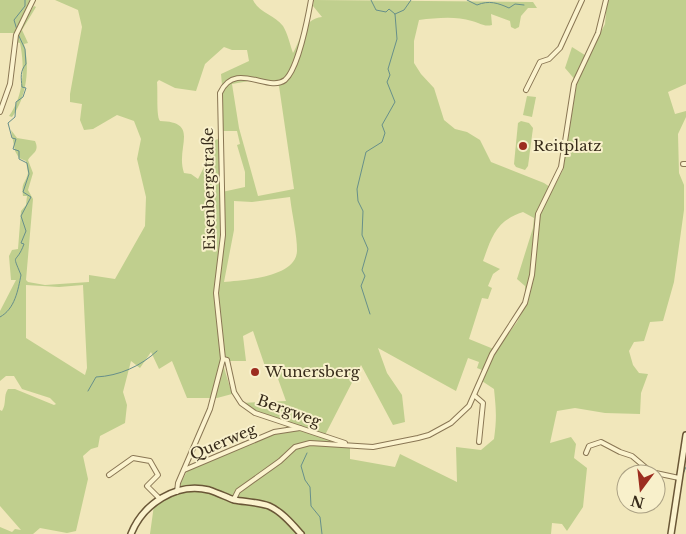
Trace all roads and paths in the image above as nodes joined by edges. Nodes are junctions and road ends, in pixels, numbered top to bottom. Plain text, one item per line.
1 (33, 0) edge
2 (311, 0) edge
3 (582, 0) edge
4 (606, 0) edge
5 (526, 90) dead end
6 (0, 112) edge
7 (223, 359) junction
8 (475, 396) junction
9 (300, 428) junction
10 (686, 435) edge
11 (479, 442) dead end
12 (348, 444) junction
13 (586, 453) dead end
14 (684, 462) edge
15 (184, 470) junction
16 (109, 475) dead end
17 (679, 478) junction
18 (177, 492) junction
19 (160, 499) junction
20 (234, 499) junction
21 (131, 534) edge
22 (300, 534) edge
23 (671, 534) edge

1 - 6 street
2 - 7 street, Eisenbergstraße
3 - 5 street
4 - 8 street
7 - 9 street, Bergweg
7 - 15 street, Eisenbergstraße
8 - 11 street
8 - 12 street
9 - 12 street, Bergweg
9 - 15 street, Querweg
10 - 14 street
12 - 20 street
13 - 17 street
14 - 17 street
15 - 18 street, Eisenbergstraße
16 - 19 street
17 - 23 street
18 - 19 street
18 - 20 street
19 - 21 street
20 - 22 street

